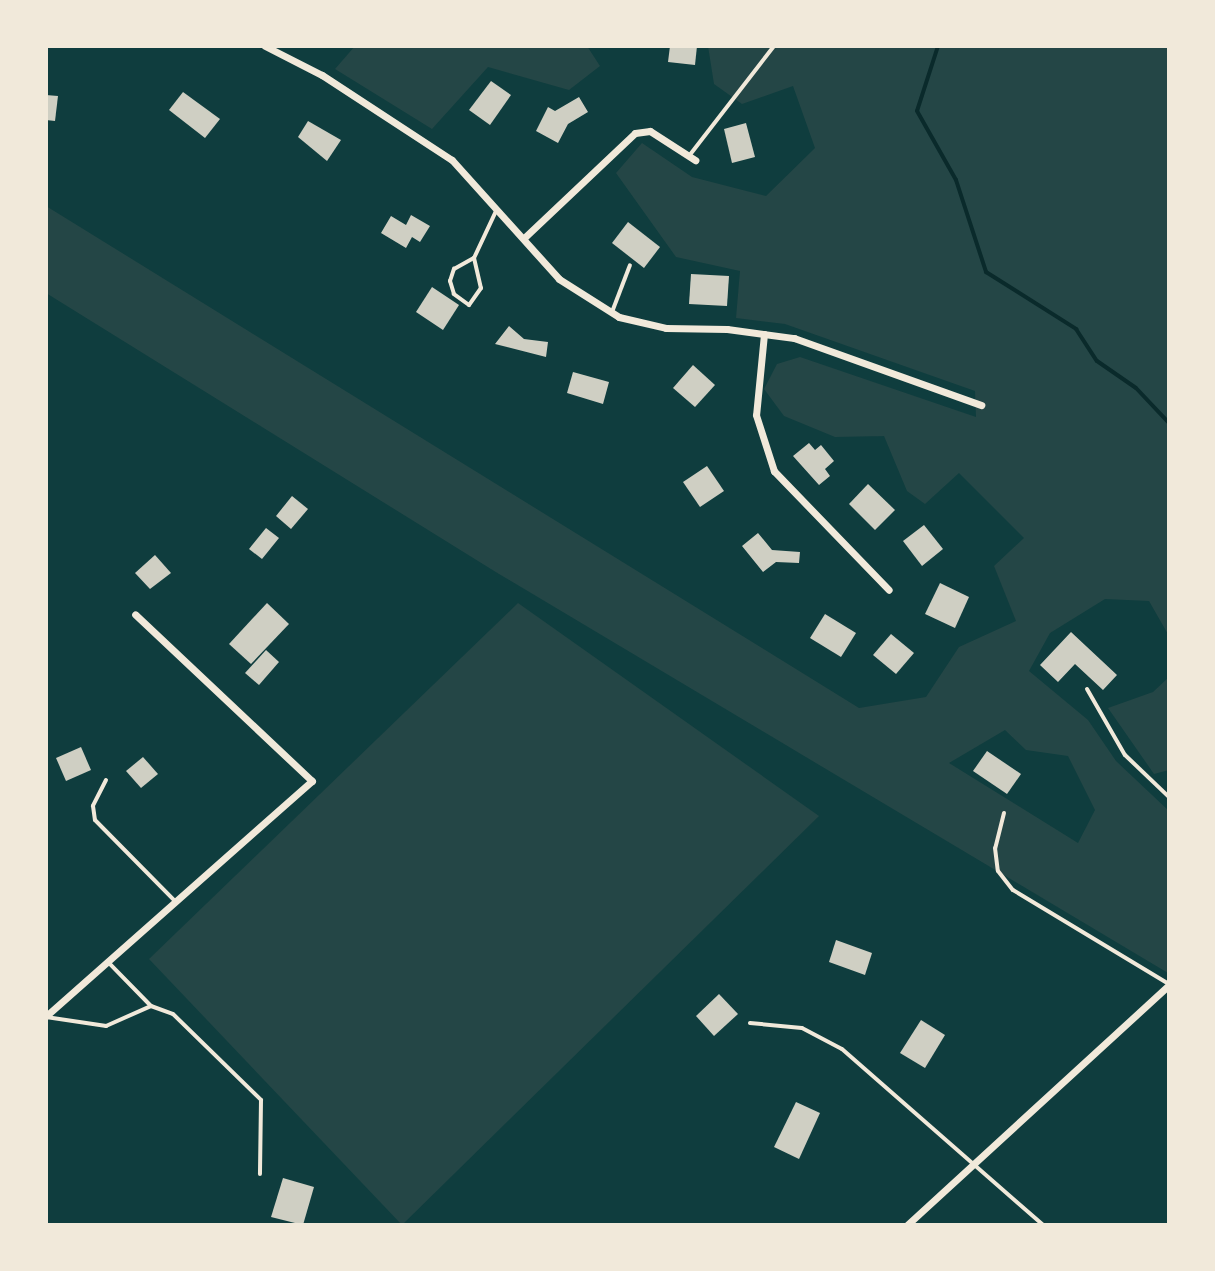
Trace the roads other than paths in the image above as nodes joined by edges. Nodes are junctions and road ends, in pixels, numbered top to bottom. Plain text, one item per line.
1 (265, 46) edge
2 (774, 46) edge
3 (692, 158) joint
4 (498, 207) junction
5 (525, 237) junction
6 (474, 258) junction
7 (630, 265) dead end
8 (611, 314) junction
9 (764, 334) junction
10 (981, 405) dead end
11 (889, 590) dead end
12 (135, 614) dead end
13 (1087, 689) dead end
14 (106, 780) dead end
15 (1169, 797) edge
16 (1004, 813) dead end
17 (176, 903) junction
18 (109, 963) junction
19 (1169, 984) edge
20 (151, 1006) junction
21 (46, 1016) edge
22 (750, 1023) dead end
23 (976, 1162) junction
24 (260, 1174) dead end
25 (907, 1225) edge
26 (1043, 1225) edge

1 - 4 street
2 - 3 lane
3 - 5 street
4 - 5 street
4 - 6 lane
5 - 8 street
6 - 6 lane
7 - 8 lane
8 - 9 street
9 - 10 street
9 - 11 street
12 - 17 street
13 - 15 lane
14 - 17 lane
16 - 19 lane
17 - 18 street
18 - 20 lane
18 - 21 street
19 - 23 street
20 - 21 lane
20 - 24 lane
22 - 23 lane
23 - 25 street
23 - 26 lane

